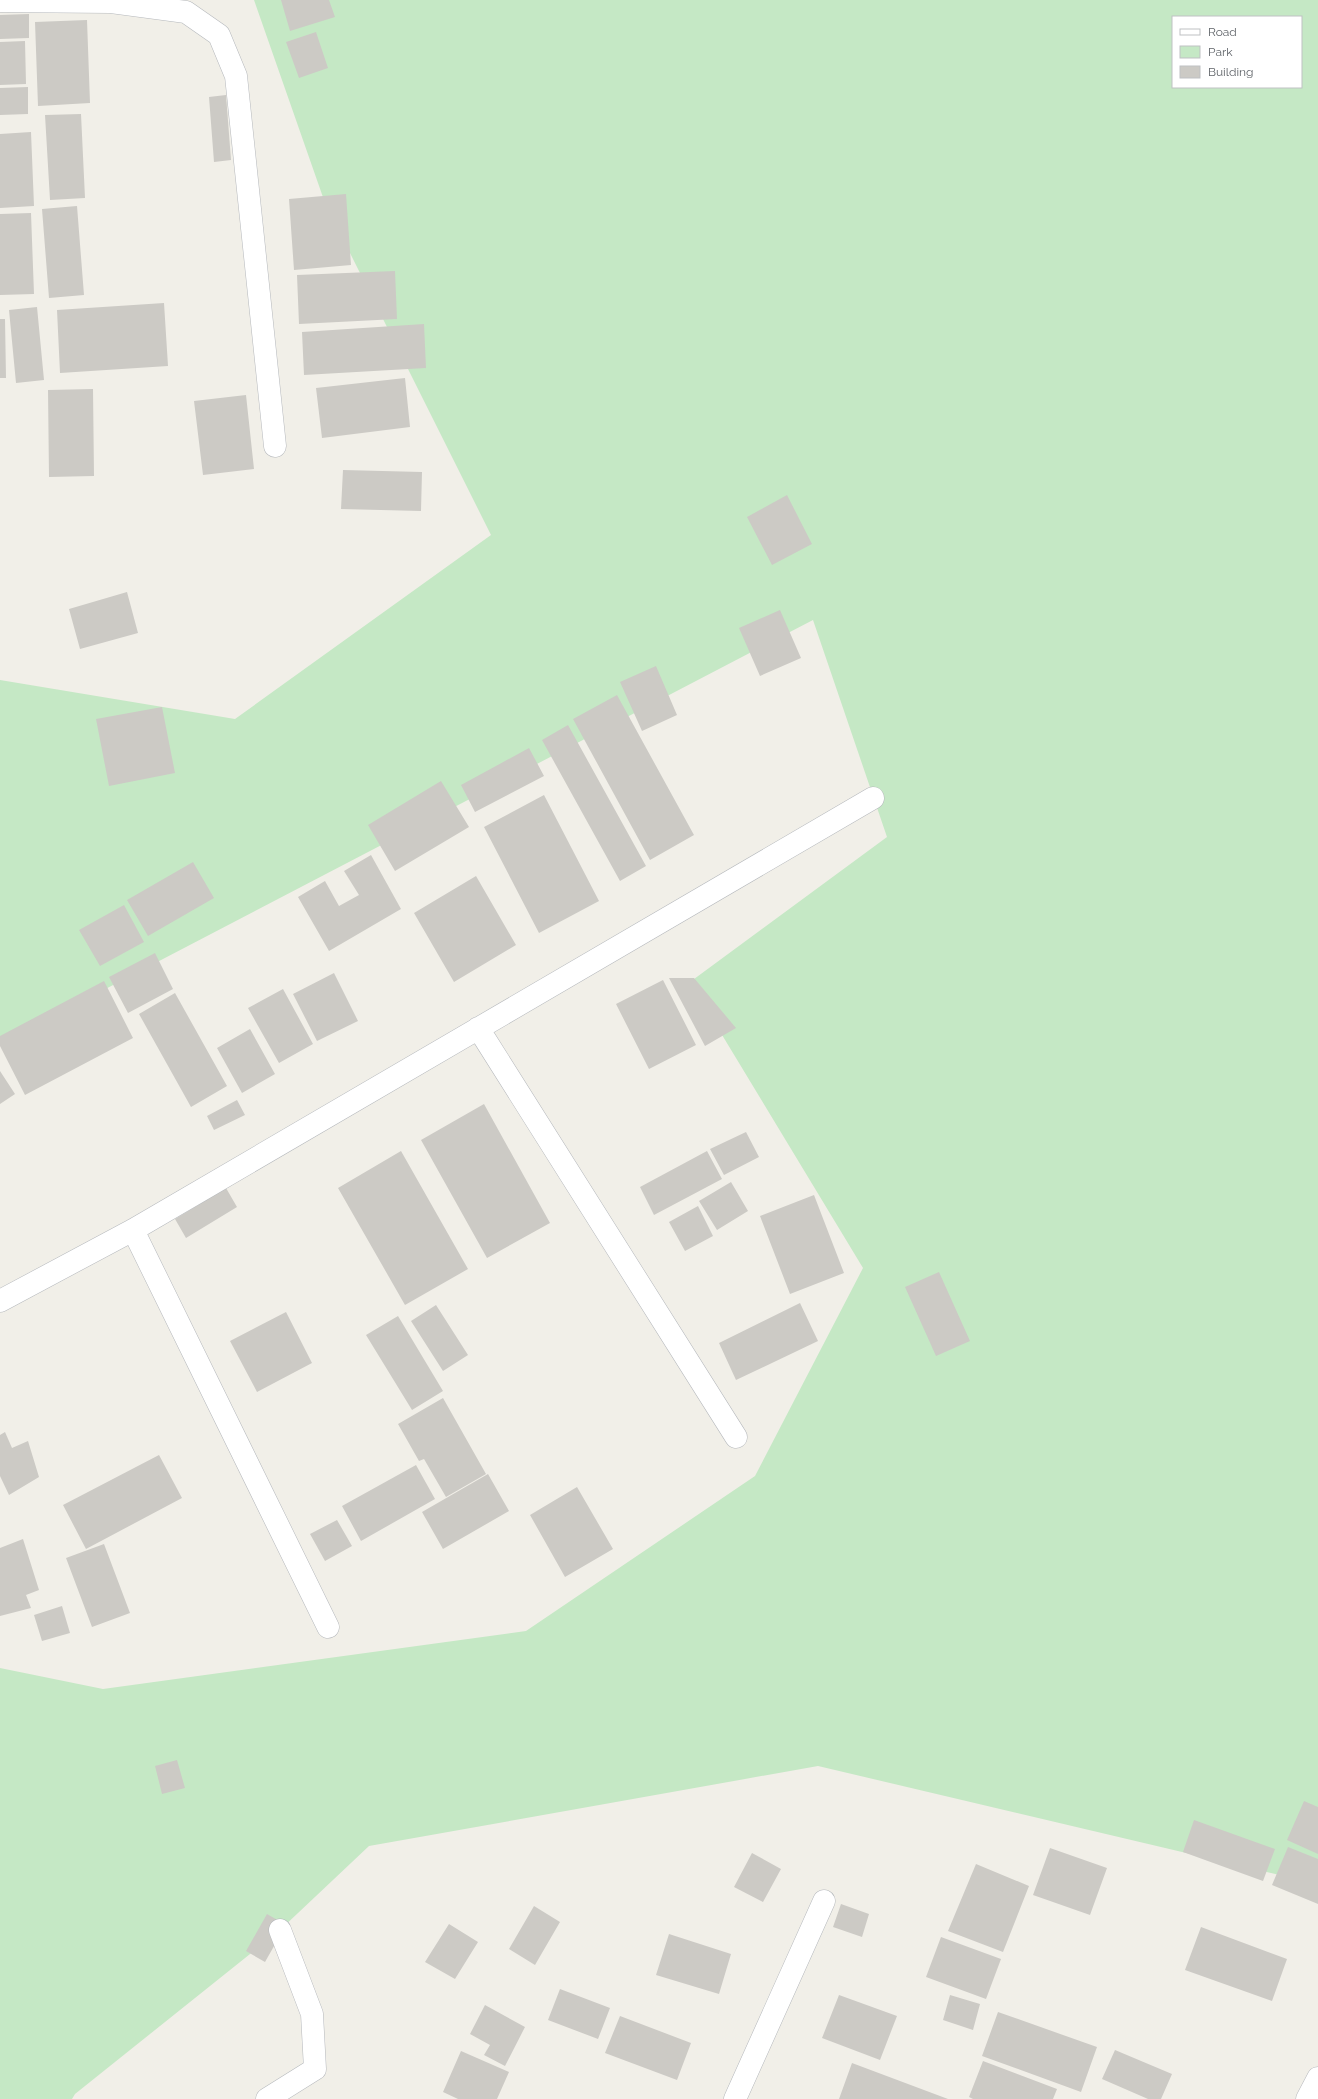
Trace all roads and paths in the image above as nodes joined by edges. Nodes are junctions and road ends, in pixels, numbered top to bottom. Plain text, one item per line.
1 (0, 1) edge
2 (275, 446) dead end
3 (873, 798) dead end
4 (478, 1028) junction
5 (133, 1230) junction
6 (0, 1301) edge
7 (736, 1437) dead end
8 (328, 1627) dead end
9 (824, 1901) dead end
10 (280, 1930) dead end
11 (1318, 2078) edge
12 (267, 2099) edge
13 (735, 2099) edge
14 (1307, 2099) edge

1 - 2 street
3 - 4 street
4 - 5 street
4 - 7 street
5 - 6 street
5 - 8 street
9 - 13 street
10 - 12 street
11 - 14 street

